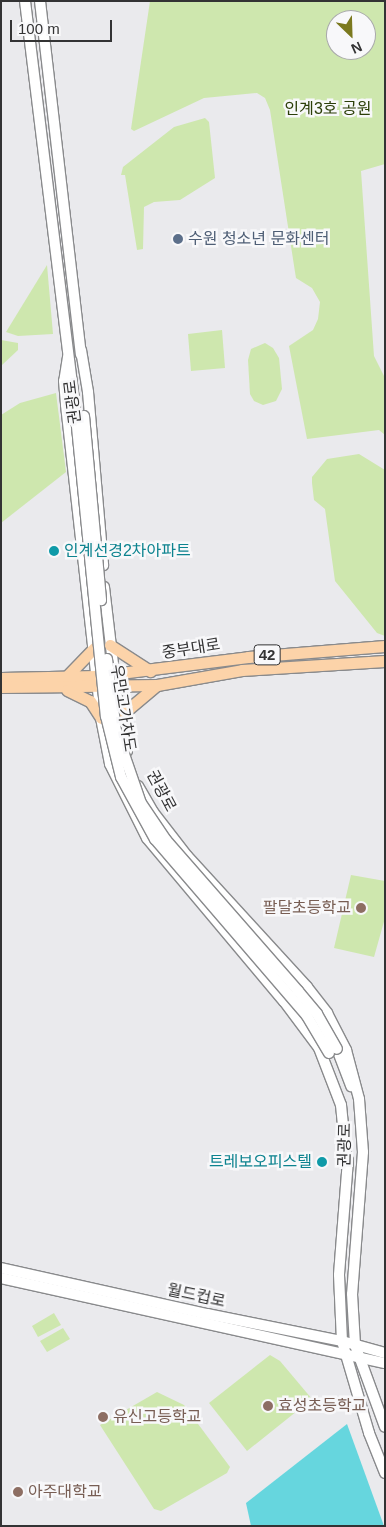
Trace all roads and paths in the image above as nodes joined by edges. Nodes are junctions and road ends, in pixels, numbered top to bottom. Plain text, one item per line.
1 (26, 1) edge
2 (40, 1) edge
3 (81, 350) junction
4 (68, 357) junction
5 (80, 416) junction
6 (110, 645) junction
7 (385, 646) edge
8 (94, 648) junction
9 (385, 661) edge
10 (150, 671) junction
11 (115, 674) junction
12 (67, 676) junction
13 (1, 678) edge
14 (97, 682) junction
15 (157, 685) junction
16 (58, 687) junction
17 (117, 687) junction
18 (1, 688) edge
19 (120, 716) junction
20 (101, 718) junction
21 (333, 1051) junction
22 (347, 1166) junction
23 (359, 1182) junction
24 (1, 1268) edge
25 (1, 1278) edge
26 (342, 1341) junction
27 (355, 1345) junction
28 (345, 1352) junction
29 (385, 1353) edge
30 (359, 1356) junction
31 (385, 1363) edge
32 (385, 1427) edge
33 (385, 1473) edge

1 - 4 street, 권광로
2 - 3 street, 권광로
3 - 5 street, 권광로
3 - 6 street, 권광로
4 - 5 street, 권광로
4 - 8 street, 권광로
5 - 21 street, 우만고가차도, bridge
6 - 10 main road
6 - 11 street, 권광로
7 - 10 main road, 중부대로 / 42
8 - 12 main road
8 - 14 street, 권광로
9 - 15 main road, 중부대로 / 42
10 - 11 main road, 중부대로 / 42
11 - 14 main road, 중부대로 / 42
11 - 17 street, 권광로
12 - 13 main road, 중부대로 / 42
12 - 14 main road, 중부대로 / 42
14 - 16 main road, 중부대로 / 42
14 - 17 main road, 중부대로 / 42
14 - 20 street, 권광로
15 - 17 main road, 중부대로 / 42
15 - 19 main road
16 - 18 main road, 중부대로 / 42
16 - 20 main road
17 - 19 street, 권광로
19 - 23 street, 권광로
20 - 22 street, 권광로
21 - 22 street, 권광로
21 - 23 street, 권광로
22 - 26 street, 권광로
23 - 27 street, 권광로
24 - 26 street, 월드컵로
25 - 28 street, 월드컵로
26 - 27 street, 월드컵로
26 - 28 street, 권광로
27 - 29 street, 월드컵로
27 - 30 street, 권광로
28 - 30 street, 월드컵로
28 - 33 street, 권광로
30 - 31 street, 월드컵로
30 - 32 street, 권광로

